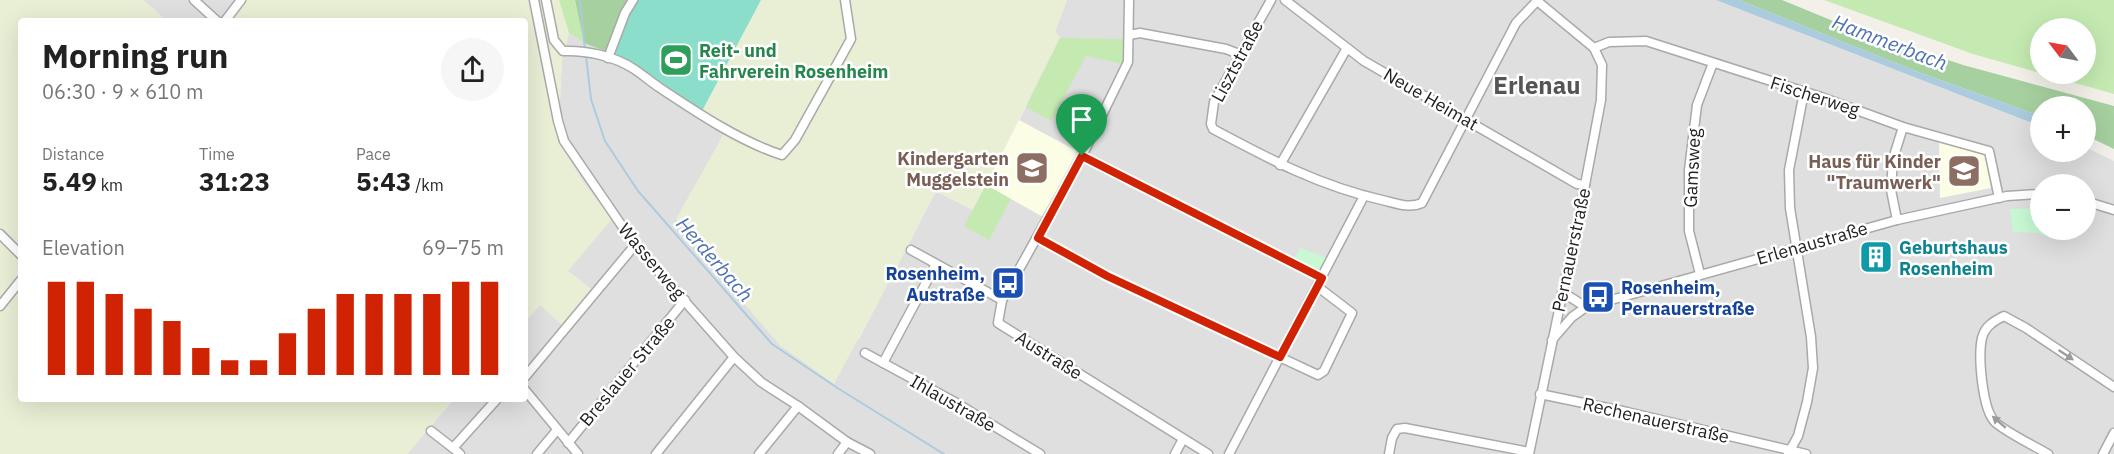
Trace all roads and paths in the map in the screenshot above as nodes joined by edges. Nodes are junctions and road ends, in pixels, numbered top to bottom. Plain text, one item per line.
1 (194, 0) edge
2 (241, 0) edge
3 (534, 0) edge
4 (546, 0) edge
5 (633, 0) edge
6 (845, 0) edge
7 (1129, 0) edge
8 (1271, 0) edge
9 (1285, 0) edge
10 (1536, 0) edge
11 (214, 18) edge
12 (227, 18) edge
13 (1130, 35) junction
14 (1347, 48) junction
15 (1594, 48) junction
16 (1239, 54) junction
17 (608, 58) junction
18 (1713, 63) junction
19 (1804, 92) junction
20 (1465, 118) junction
21 (1904, 127) junction
22 (1082, 156) junction
23 (1280, 165) junction
24 (1585, 185) junction
25 (2030, 195) edge
26 (1364, 196) junction
27 (1998, 198) junction
28 (2096, 204) edge
29 (2114, 210) edge
30 (1897, 220) junction
31 (0, 234) edge
32 (1038, 238) junction
33 (635, 245) junction
34 (1796, 248) junction
35 (911, 250) dead end
36 (18, 252) edge
37 (936, 264) junction
38 (1700, 274) junction
39 (1322, 278) junction
40 (18, 284) edge
41 (1317, 287) junction
42 (1562, 292) junction
43 (686, 300) junction
44 (1002, 300) junction
45 (0, 306) edge
46 (1586, 307) junction
47 (1552, 340) junction
48 (865, 353) dead end
49 (734, 357) junction
50 (1280, 357) junction
51 (883, 363) junction
52 (528, 373) edge
53 (2114, 387) edge
54 (528, 394) edge
55 (1540, 394) junction
56 (495, 402) edge
57 (798, 406) junction
58 (557, 430) junction
59 (431, 431) dead end
60 (2114, 433) edge
61 (1183, 439) junction
62 (568, 442) junction
63 (847, 442) junction
64 (456, 451) edge
65 (1789, 452) edge
66 (1529, 453) edge
67 (537, 454) edge
68 (578, 454) edge
69 (656, 454) edge
70 (759, 454) edge
71 (838, 454) edge
72 (870, 454) edge
73 (1040, 454) edge
74 (1175, 454) edge
75 (1208, 454) edge
76 (1229, 454) edge
77 (1389, 454) edge
78 (1806, 454) edge
79 (2048, 454) edge
80 (2103, 454) edge

1 - 11 street
2 - 12 street
3 - 33 street, Wasserweg
4 - 17 street
5 - 17 street
6 - 17 street
7 - 13 street
8 - 16 street, Lisztstraße
9 - 14 street, Neue Heimat
10 - 15 street
10 - 20 street
13 - 16 street
13 - 22 street
14 - 20 street, Neue Heimat
14 - 23 street
15 - 18 street, Fischerweg
15 - 24 street, Pernauerstraße
16 - 23 street, Lisztstraße
18 - 19 street, Fischerweg
18 - 38 street, Gamsweg
19 - 21 street, Fischerweg
19 - 34 street
20 - 24 street, Neue Heimat
20 - 26 street
21 - 27 street, Fischerweg
21 - 30 street
22 - 32 street
22 - 39 street
23 - 26 street
24 - 42 street, Pernauerstraße
25 - 27 street, Erlenaustraße
26 - 39 street
27 - 30 street, Erlenaustraße
28 - 29 street
30 - 34 street, Erlenaustraße
31 - 36 street
32 - 44 street
32 - 50 street
33 - 43 street, Wasserweg
33 - 52 street
34 - 38 street, Erlenaustraße
34 - 65 street
35 - 37 street
37 - 44 street
37 - 51 street
38 - 46 street, Erlenaustraße
39 - 41 street
40 - 45 street
41 - 50 street
41 - 50 street
42 - 46 street
42 - 47 street, Pernauerstraße
43 - 49 street, Wasserweg
43 - 62 street, Breslauer Straße
44 - 61 street, Austraße
46 - 47 street, Erlenaustraße
47 - 55 street, Pernauerstraße
48 - 51 street, Ihlaustraße
49 - 57 street, Wasserweg
49 - 69 street
50 - 76 street
51 - 73 street, Ihlaustraße
79 -> 53 street
54 - 58 street
55 - 65 street, Rechenauerstraße
55 - 66 street, Pernauerstraße
56 - 64 street
57 - 63 street, Wasserweg
57 - 70 street
58 - 62 street
58 - 67 street
59 - 64 street
60 - 80 street
61 - 74 street
61 - 75 street, Austraße
62 - 68 street
63 - 71 street
63 - 72 street, Wasserweg
65 - 78 street, Rechenauerstraße
66 - 77 street

